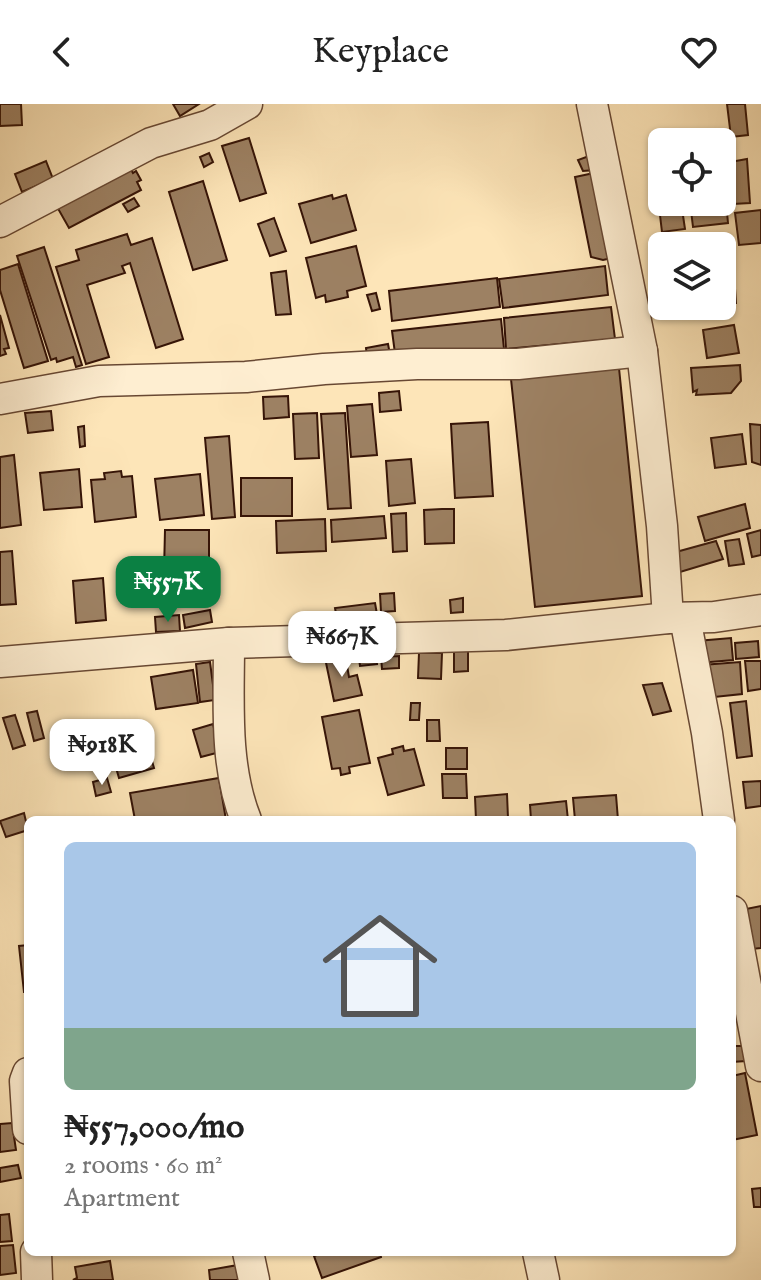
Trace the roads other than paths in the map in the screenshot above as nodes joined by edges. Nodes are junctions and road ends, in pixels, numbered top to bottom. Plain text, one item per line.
1 (247, 104) edge
2 (592, 104) edge
3 (0, 222) edge
4 (642, 351) junction
5 (0, 399) edge
6 (761, 610) edge
7 (677, 618) junction
8 (229, 643) junction
9 (0, 662) edge
10 (244, 816) edge
11 (718, 816) edge
12 (736, 934) edge
13 (747, 996) edge
14 (761, 1066) edge
15 (36, 1256) edge
16 (249, 1256) edge
17 (539, 1256) edge
18 (37, 1280) edge
19 (254, 1280) edge
20 (544, 1280) edge

1 - 3 street
2 - 4 street
4 - 5 street
4 - 7 street
6 - 7 street
7 - 8 street
7 - 11 street
8 - 9 street
8 - 10 street
12 - 13 street
13 - 14 street
15 - 18 street
16 - 19 street
17 - 20 street

